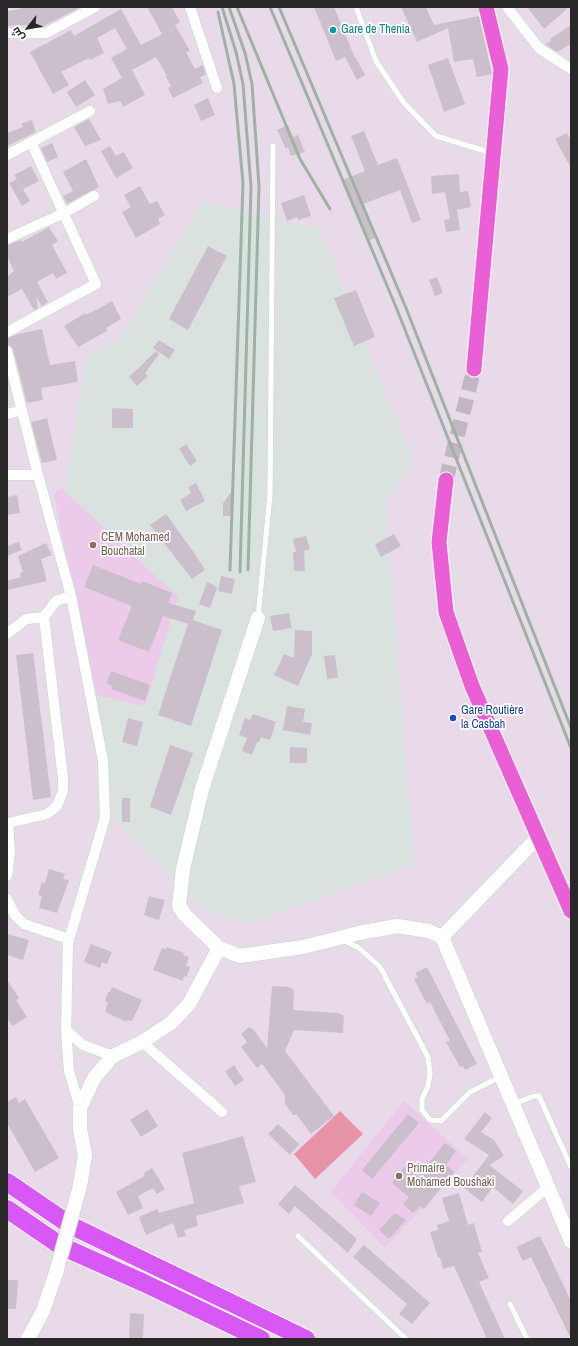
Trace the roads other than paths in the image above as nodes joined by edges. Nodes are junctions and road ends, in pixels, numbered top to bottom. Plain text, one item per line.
1 (95, 7) edge
2 (190, 7) edge
3 (356, 7) edge
4 (486, 7) edge
5 (507, 7) edge
6 (7, 33) edge
7 (571, 69) edge
8 (217, 88) dead end
9 (90, 111) dead end
10 (31, 142) junction
11 (273, 146) dead end
12 (493, 154) junction
13 (7, 155) edge
14 (94, 196) dead end
15 (64, 213) junction
16 (7, 239) edge
17 (7, 332) edge
18 (7, 351) edge
19 (474, 369) tunnel mouth
20 (22, 410) junction
21 (7, 414) edge
22 (7, 475) edge
23 (38, 475) junction
24 (446, 480) tunnel mouth
25 (71, 596) junction
26 (44, 617) junction
27 (258, 618) joint
28 (7, 634) edge
29 (7, 818) edge
30 (8, 823) edge
31 (538, 837) junction
32 (7, 876) edge
33 (7, 899) edge
34 (571, 911) edge
35 (442, 937) junction
36 (338, 938) junction
37 (69, 939) junction
38 (219, 948) junction
39 (66, 1030) junction
40 (142, 1042) junction
41 (113, 1056) junction
42 (500, 1077) junction
43 (512, 1105) junction
44 (80, 1108) junction
45 (222, 1112) dead end
46 (571, 1167) edge
47 (7, 1182) edge
48 (547, 1188) junction
49 (7, 1209) edge
50 (508, 1221) dead end
51 (298, 1236) dead end
52 (571, 1241) edge
53 (510, 1304) dead end
54 (28, 1339) edge
55 (261, 1339) edge
56 (306, 1339) edge
57 (406, 1339) edge
58 (528, 1339) edge

1 - 6 street
2 - 8 street
3 - 12 lane
4 - 12 main road
5 - 7 street
9 - 10 street
10 - 13 street
10 - 15 street
11 - 27 lane
12 - 19 main road
14 - 15 street
15 - 16 street
15 - 17 street
18 - 20 street
20 - 21 street
20 - 23 street
22 - 23 street
23 - 25 street
24 - 31 main road
25 - 26 street
25 - 37 street
26 - 28 street
26 - 30 street
27 - 38 street
29 - 30 street
30 - 32 street
31 - 34 main road
31 - 35 street
33 - 37 street
35 - 36 street
35 - 42 street
36 - 38 street
36 - 42 lane
37 - 39 street
38 - 40 street
39 - 41 street
39 - 44 street
40 - 41 street
40 - 45 street
41 - 44 street
42 - 43 street
43 - 46 lane
43 - 48 street
44 - 54 street, bridge
47 - 56 highway
48 - 50 street
48 - 52 street
49 - 55 highway
51 - 57 lane
53 - 58 lane

